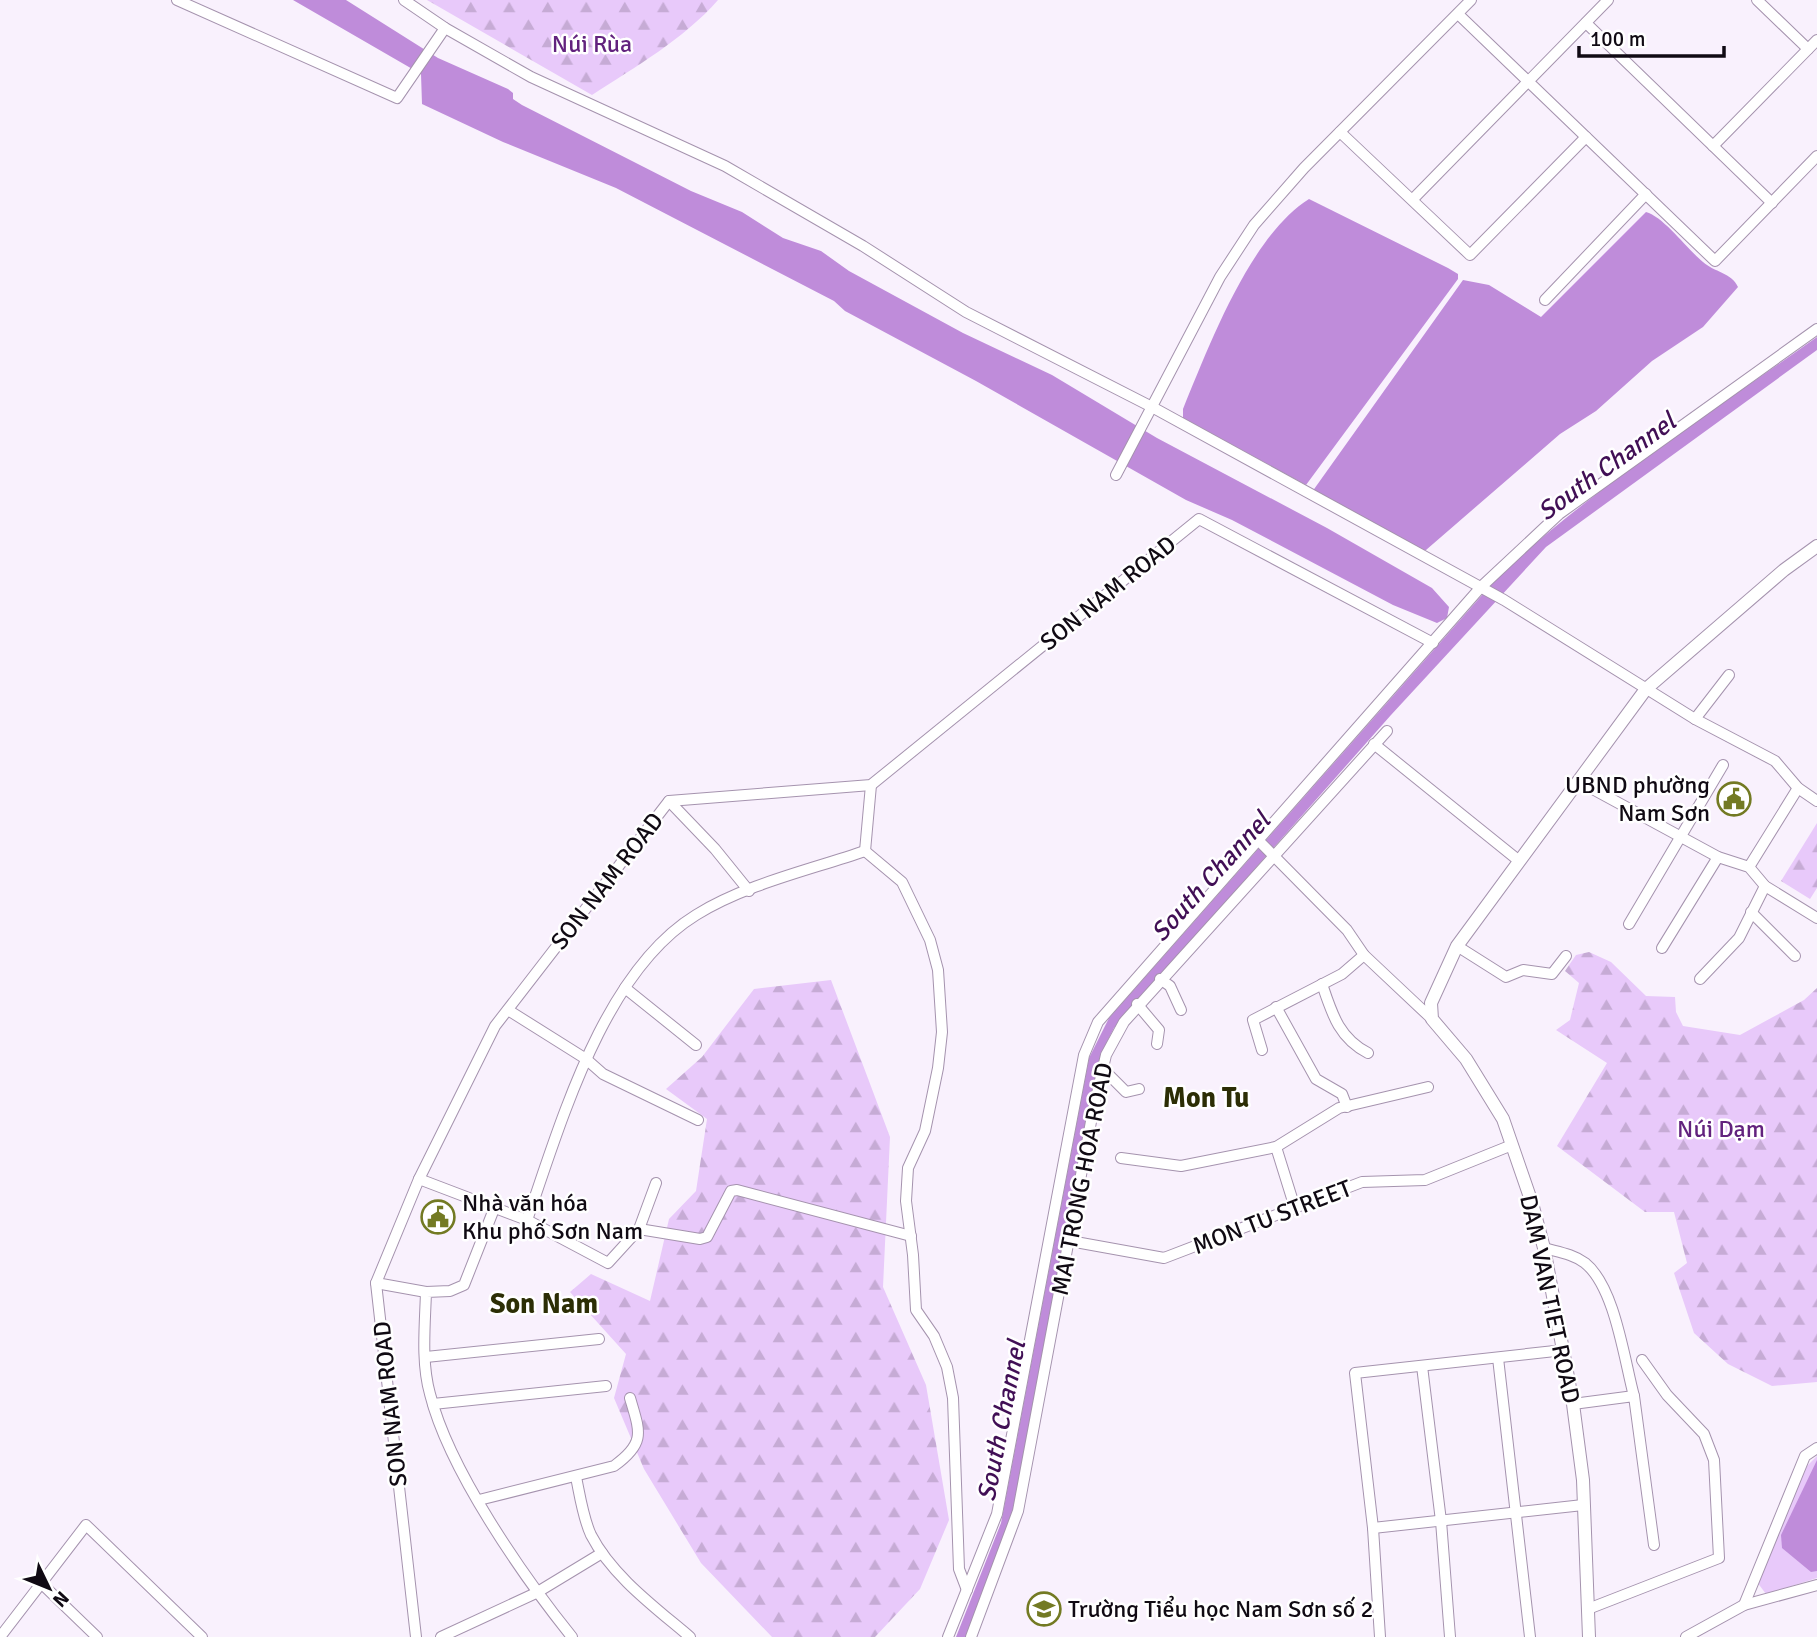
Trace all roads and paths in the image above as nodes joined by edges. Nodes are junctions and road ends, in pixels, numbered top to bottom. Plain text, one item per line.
1 (177, 0) edge
2 (404, 0) edge
3 (1471, 0) edge
4 (1608, 0) edge
5 (1757, 0) edge
6 (1458, 14) junction
7 (1586, 23) junction
8 (445, 27) junction
9 (1817, 40) edge
10 (1808, 49) junction
11 (1528, 82) junction
12 (1340, 132) junction
13 (1586, 137) junction
14 (1713, 146) junction
15 (1817, 156) edge
16 (1646, 194) junction
17 (1413, 199) junction
18 (1772, 203) junction
19 (1545, 300) dead end
20 (1817, 329) edge
21 (1150, 410) junction
22 (1116, 475) dead end
23 (1817, 546) edge
24 (1481, 587) junction
25 (1433, 643) junction
26 (1728, 675) dead end
27 (1646, 689) junction
28 (1695, 719) junction
29 (1387, 731) dead end
30 (1374, 744) junction
31 (1723, 765) dead end
32 (1578, 782) junction
33 (871, 785) junction
34 (1798, 788) junction
35 (669, 801) junction
36 (1817, 801) edge
37 (1681, 836) junction
38 (1257, 839) junction
39 (865, 851) junction
40 (1273, 853) junction
41 (1718, 856) junction
42 (1518, 860) junction
43 (1749, 867) junction
44 (1765, 886) junction
45 (749, 891) junction
46 (1751, 912) junction
47 (1817, 918) edge
48 (1629, 924) dead end
49 (1457, 946) junction
50 (1662, 948) dead end
51 (1364, 955) junction
52 (1566, 956) dead end
53 (1796, 956) dead end
54 (1160, 979) junction
55 (1700, 979) dead end
56 (1322, 984) junction
57 (625, 988) junction
58 (1137, 1004) junction
59 (1276, 1007) junction
60 (508, 1010) junction
61 (1181, 1010) dead end
62 (1432, 1019) junction
63 (1157, 1044) dead end
64 (696, 1045) dead end
65 (1262, 1050) dead end
66 (1368, 1053) dead end
67 (586, 1059) junction
68 (1102, 1069) junction
69 (1428, 1087) dead end
70 (1139, 1089) dead end
71 (1347, 1107) junction
72 (698, 1120) dead end
73 (1512, 1145) junction
74 (1276, 1147) junction
75 (1121, 1158) dead end
76 (419, 1179) junction
77 (656, 1183) dead end
78 (1295, 1208) junction
79 (494, 1209) junction
80 (527, 1220) junction
81 (639, 1229) junction
82 (911, 1236) junction
83 (1070, 1241) junction
84 (1544, 1248) junction
85 (376, 1283) junction
86 (425, 1292) junction
87 (599, 1339) dead end
88 (1564, 1350) junction
89 (426, 1357) junction
90 (1498, 1358) junction
91 (1642, 1360) dead end
92 (1422, 1366) junction
93 (606, 1386) dead end
94 (1634, 1396) junction
95 (630, 1398) dead end
96 (433, 1404) junction
97 (1573, 1404) junction
98 (1817, 1448) edge
99 (576, 1477) junction
100 (479, 1500) junction
101 (1583, 1505) junction
102 (1518, 1512) junction
103 (1441, 1521) junction
104 (1373, 1528) junction
105 (1654, 1545) dead end
106 (602, 1553) junction
107 (41, 1583) junction
108 (1817, 1585) edge
109 (967, 1590) junction
110 (536, 1593) junction
111 (1744, 1605) junction
112 (1588, 1609) junction
113 (93, 1635) edge
114 (0, 1637) edge
115 (202, 1637) edge
116 (416, 1637) edge
117 (441, 1637) edge
118 (572, 1637) edge
119 (690, 1637) edge
120 (948, 1637) edge
121 (971, 1637) edge
122 (1380, 1637) edge
123 (1450, 1637) edge
124 (1530, 1637) edge
125 (1589, 1637) edge
126 (1686, 1637) edge

1 - 8 street
2 - 8 street
3 - 6 street
4 - 7 street
5 - 10 street
6 - 11 street
6 - 12 street
7 - 11 street
7 - 14 street
8 - 21 street
9 - 10 street
10 - 14 street
11 - 13 street
11 - 17 street
12 - 17 street
12 - 21 street
13 - 16 street
13 - 17 street
14 - 18 street
15 - 18 street
16 - 18 street
16 - 19 street
20 - 24 street
21 - 22 street
21 - 24 street
23 - 27 main road
24 - 25 street
24 - 27 street
25 - 33 street, SON NAM ROAD
25 - 38 street
26 - 28 street
27 - 28 street
27 - 32 main road
28 - 34 street
29 - 30 street, MAI TRONG HOA ROAD
30 - 40 street, MAI TRONG HOA ROAD
30 - 42 street
31 - 37 street
32 - 37 street
32 - 42 main road
33 - 35 street, SON NAM ROAD
33 - 39 street
34 - 36 street
34 - 43 street
35 - 45 street
35 - 60 street, SON NAM ROAD
37 - 41 street
37 - 48 street
38 - 40 street
38 - 109 street
39 - 45 street
39 - 82 street
40 - 51 street
40 - 54 street, MAI TRONG HOA ROAD
41 - 43 street
41 - 50 street
42 - 49 main road
43 - 44 street
44 - 46 street
44 - 47 street
45 - 57 street
46 - 53 street
46 - 55 street
49 - 52 street
49 - 62 main road
51 - 56 street
51 - 62 street
54 - 58 street, MAI TRONG HOA ROAD
54 - 61 street
56 - 59 street
56 - 66 street
57 - 64 street
57 - 67 street
58 - 63 street
58 - 68 street, MAI TRONG HOA ROAD
59 - 65 street
59 - 71 street
60 - 67 street
60 - 76 street, SON NAM ROAD
62 - 73 main road, DAM VAN TIET ROAD
67 - 72 street
67 - 80 street
68 - 70 street
68 - 83 street, MAI TRONG HOA ROAD
69 - 71 street
71 - 74 street
73 - 78 street, MON TU STREET
73 - 84 main road, DAM VAN TIET ROAD
74 - 75 street
74 - 78 street
76 - 79 street
76 - 85 street, SON NAM ROAD
77 - 81 street
78 - 83 street, MON TU STREET
79 - 80 street
79 - 86 street
80 - 81 street
81 - 82 street
82 - 109 street
83 - 121 street, MAI TRONG HOA ROAD
84 - 88 main road, DAM VAN TIET ROAD
84 - 94 street
85 - 86 street
85 - 116 street, SON NAM ROAD
86 - 89 street
87 - 89 street
88 - 90 street
88 - 97 main road, DAM VAN TIET ROAD
89 - 96 street
90 - 92 street
90 - 102 street
91 - 112 street
92 - 103 street
92 - 104 street
93 - 96 street
94 - 97 street
94 - 105 street
95 - 99 street
96 - 100 street
97 - 101 main road, DAM VAN TIET ROAD
98 - 111 street
99 - 100 street
99 - 106 street
100 - 110 street
101 - 102 street
101 - 112 main road, DAM VAN TIET ROAD
102 - 103 street
102 - 124 street
103 - 104 street
103 - 123 street
104 - 122 street
106 - 110 street
106 - 119 street
107 - 113 street
107 - 114 street
107 - 115 street
108 - 111 street
109 - 120 street
110 - 117 street
110 - 118 street
111 - 126 street
112 - 125 main road, DAM VAN TIET ROAD

